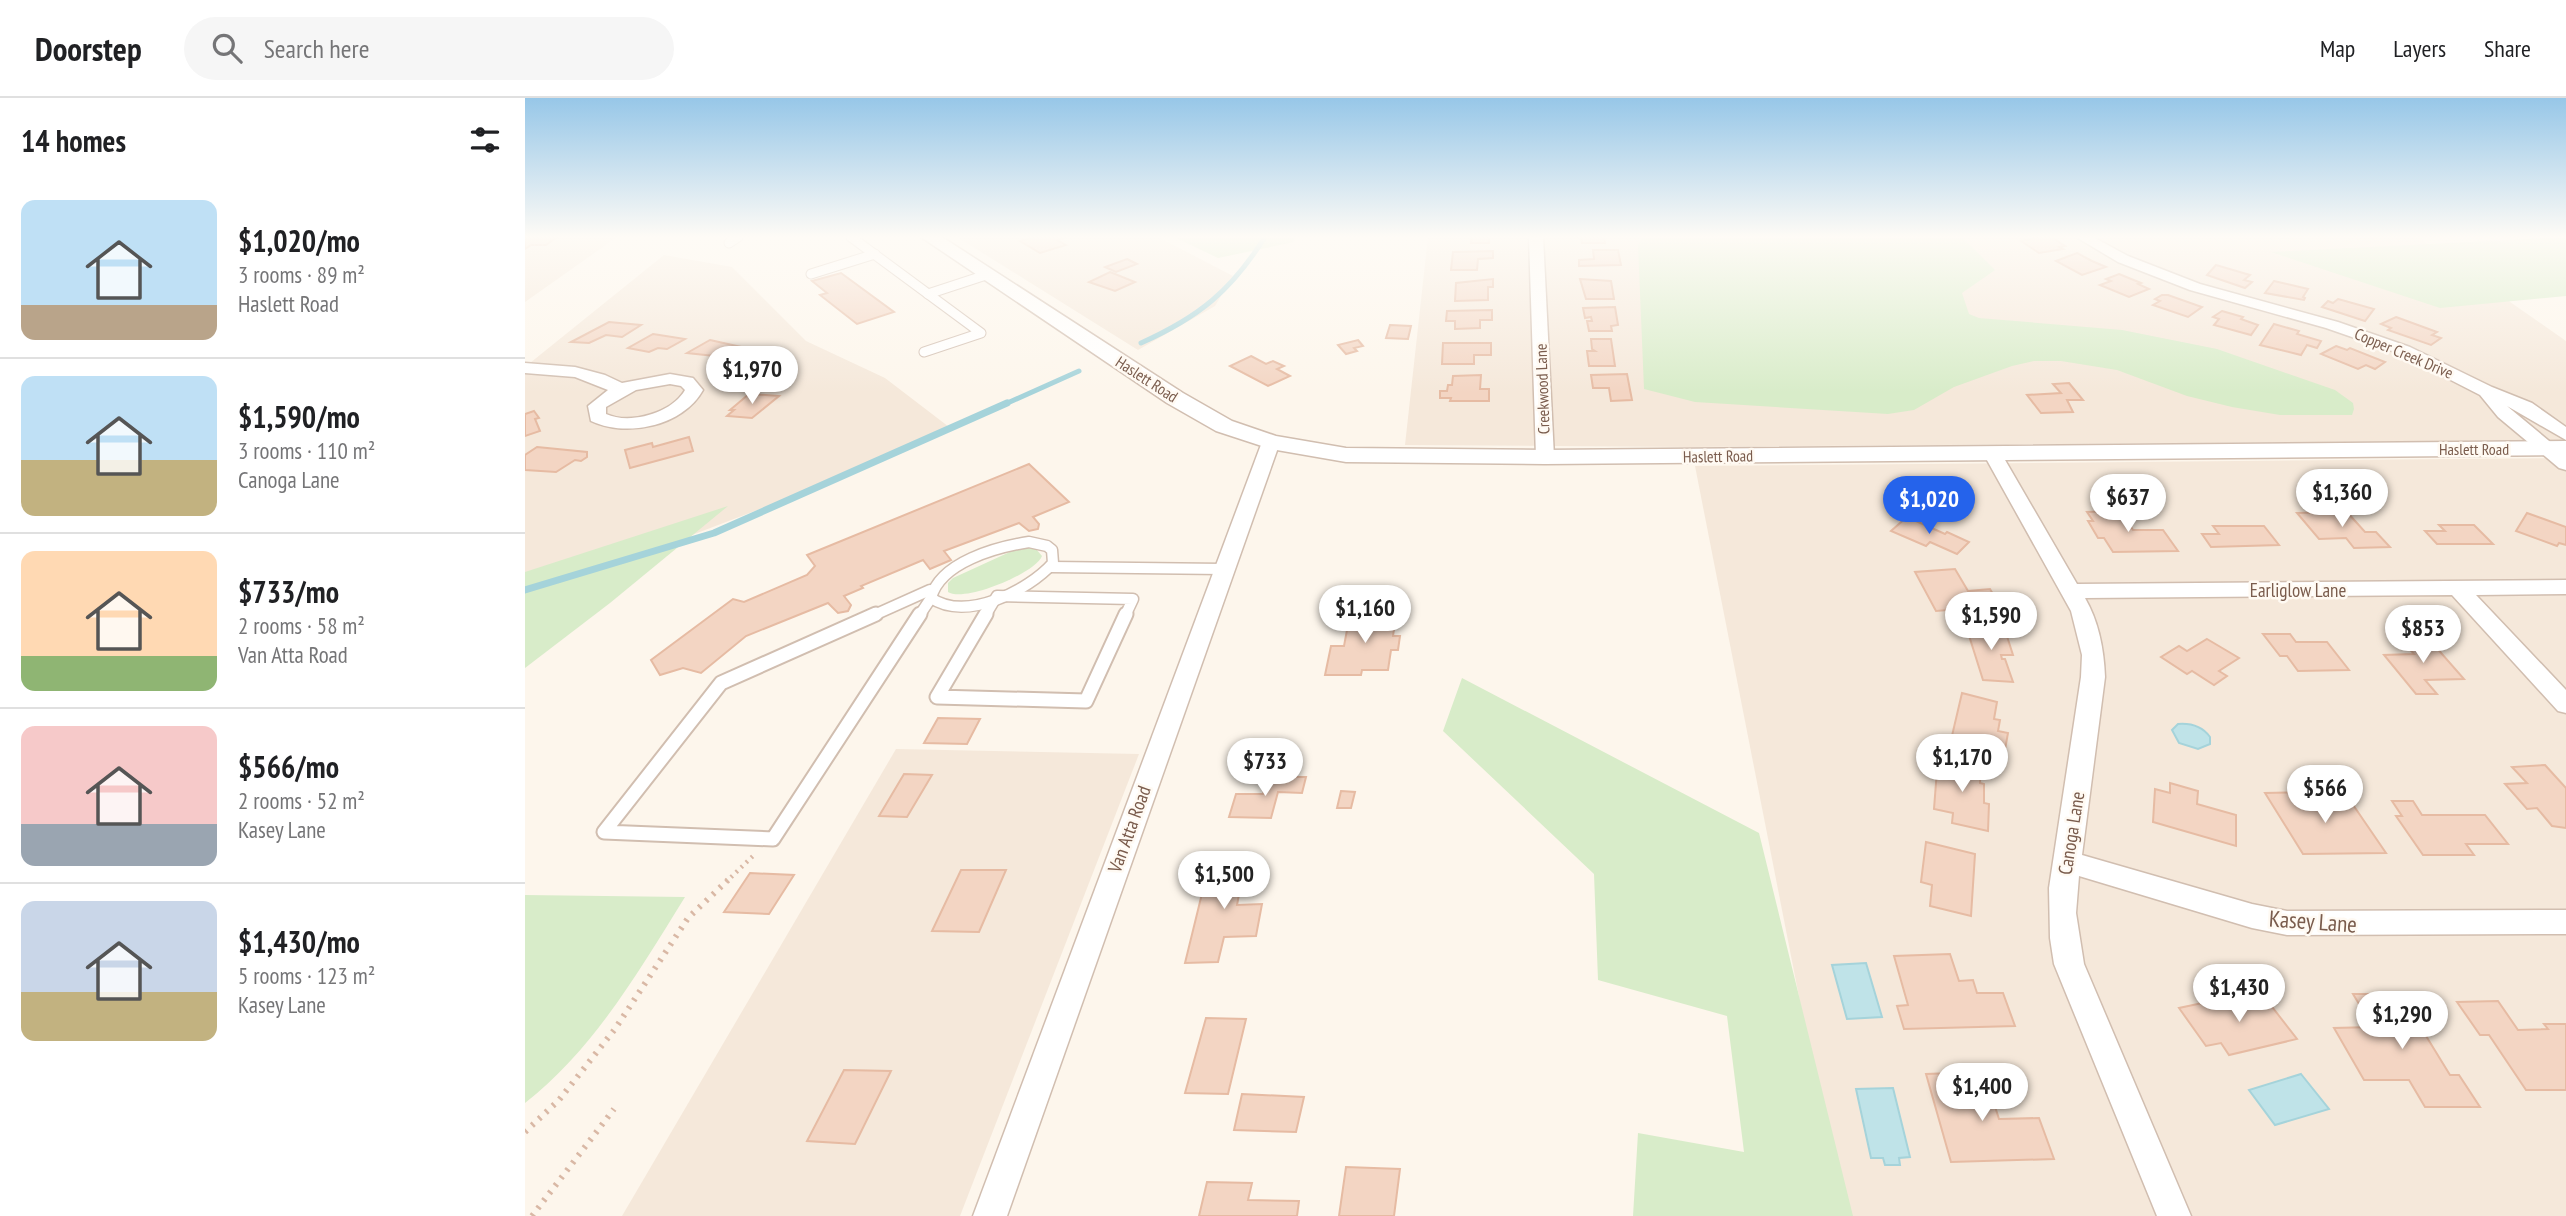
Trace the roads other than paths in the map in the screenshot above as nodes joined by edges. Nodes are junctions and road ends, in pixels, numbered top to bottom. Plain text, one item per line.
1 (922, 289) edge
2 (943, 289) edge
3 (1012, 289) edge
4 (1538, 289) edge
5 (2200, 289) edge
6 (928, 294) junction
7 (924, 352) dead end
8 (525, 368) edge
9 (621, 390) junction
10 (2486, 391) joint
11 (1271, 442) junction
12 (2561, 449) edge
13 (1993, 453) junction
14 (1545, 457) junction
15 (1051, 567) junction
16 (1223, 569) junction
17 (2566, 587) edge
18 (2459, 589) junction
19 (2071, 591) junction
20 (931, 594) junction
21 (997, 596) junction
22 (2566, 705) edge
23 (2068, 863) junction
24 (2566, 922) edge
25 (990, 1216) edge
26 (2174, 1216) edge

1 - 6 lane
2 - 6 lane
3 - 11 street, Haslett Road
4 - 14 street, Creekwood Lane
5 - 10 street, Copper Creek Drive
6 - 7 lane
8 - 9 street
9 - 9 street
10 - 12 street, Copper Creek Drive
11 - 14 street, Haslett Road
11 - 16 street, Van Atta Road
12 - 13 street, Haslett Road
13 - 14 street, Haslett Road
13 - 19 street, Canoga Lane
15 - 16 lane
15 - 20 lane
15 - 21 lane
16 - 25 street, Van Atta Road
17 - 18 street, Earliglow Lane
18 - 19 street, Earliglow Lane
18 - 22 street
19 - 23 street, Canoga Lane
20 - 20 lane
20 - 21 lane
21 - 21 lane
23 - 24 street, Kasey Lane
23 - 26 street, Canoga Lane

